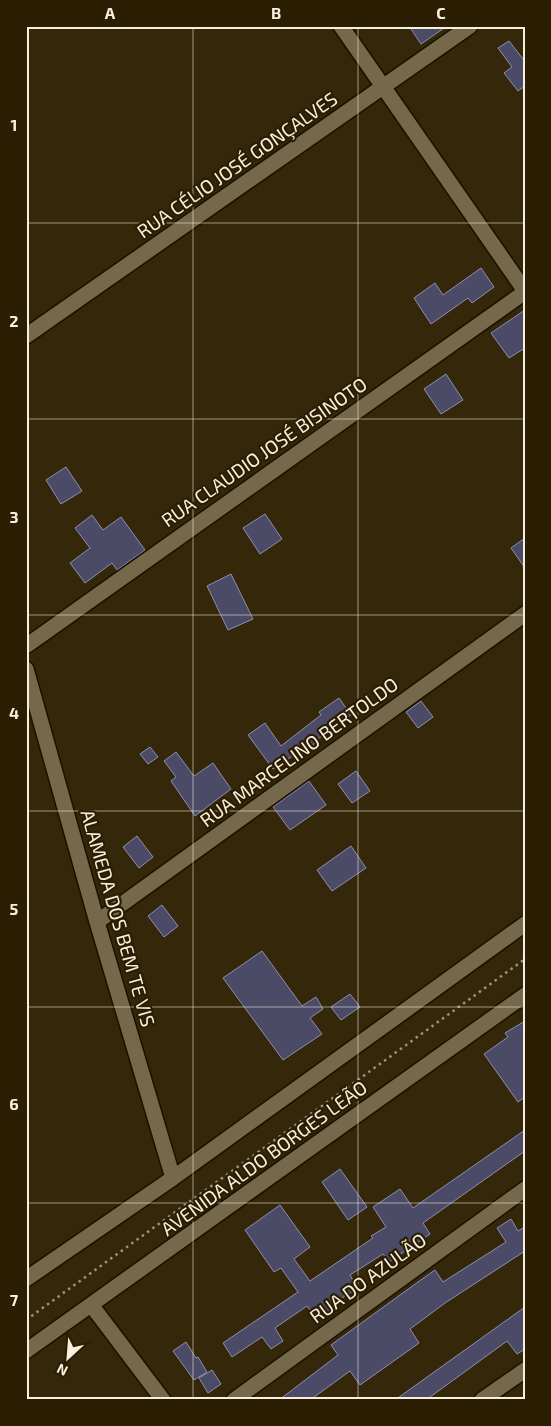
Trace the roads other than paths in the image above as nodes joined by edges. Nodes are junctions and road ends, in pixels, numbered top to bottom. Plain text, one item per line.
1 (341, 26) edge
2 (470, 26) edge
3 (384, 87) junction
4 (525, 291) edge
5 (26, 336) edge
6 (525, 614) edge
7 (26, 646) edge
8 (26, 668) edge
9 (97, 922) junction
10 (525, 924) edge
11 (525, 995) edge
12 (173, 1178) junction
13 (525, 1189) edge
14 (26, 1279) edge
15 (92, 1306) junction
16 (26, 1351) edge
17 (525, 1370) edge
18 (163, 1400) edge
19 (234, 1400) edge
20 (482, 1400) edge

1 - 3 street
2 - 3 street, RUA CÉLIO JOSÉ GONÇALVES
3 - 4 street
3 - 5 street, RUA CÉLIO JOSÉ GONÇALVES
4 - 7 street, RUA CLAUDIO JOSÉ BISINOTO
6 - 9 street, RUA MARCELINO BERTOLDO
8 - 9 street, ALAMEDA DOS BEM TE VIS
9 - 12 street, ALAMEDA DOS BEM TE VIS
10 - 12 street, AVENIDA ALDO BORGES LEÃO
11 - 15 street, AVENIDA ALDO BORGES LEÃO
12 - 14 street, AVENIDA ALDO BORGES LEÃO
13 - 19 street, RUA DO AZULÃO
15 - 16 street, AVENIDA ALDO BORGES LEÃO
15 - 18 street
17 - 20 street

